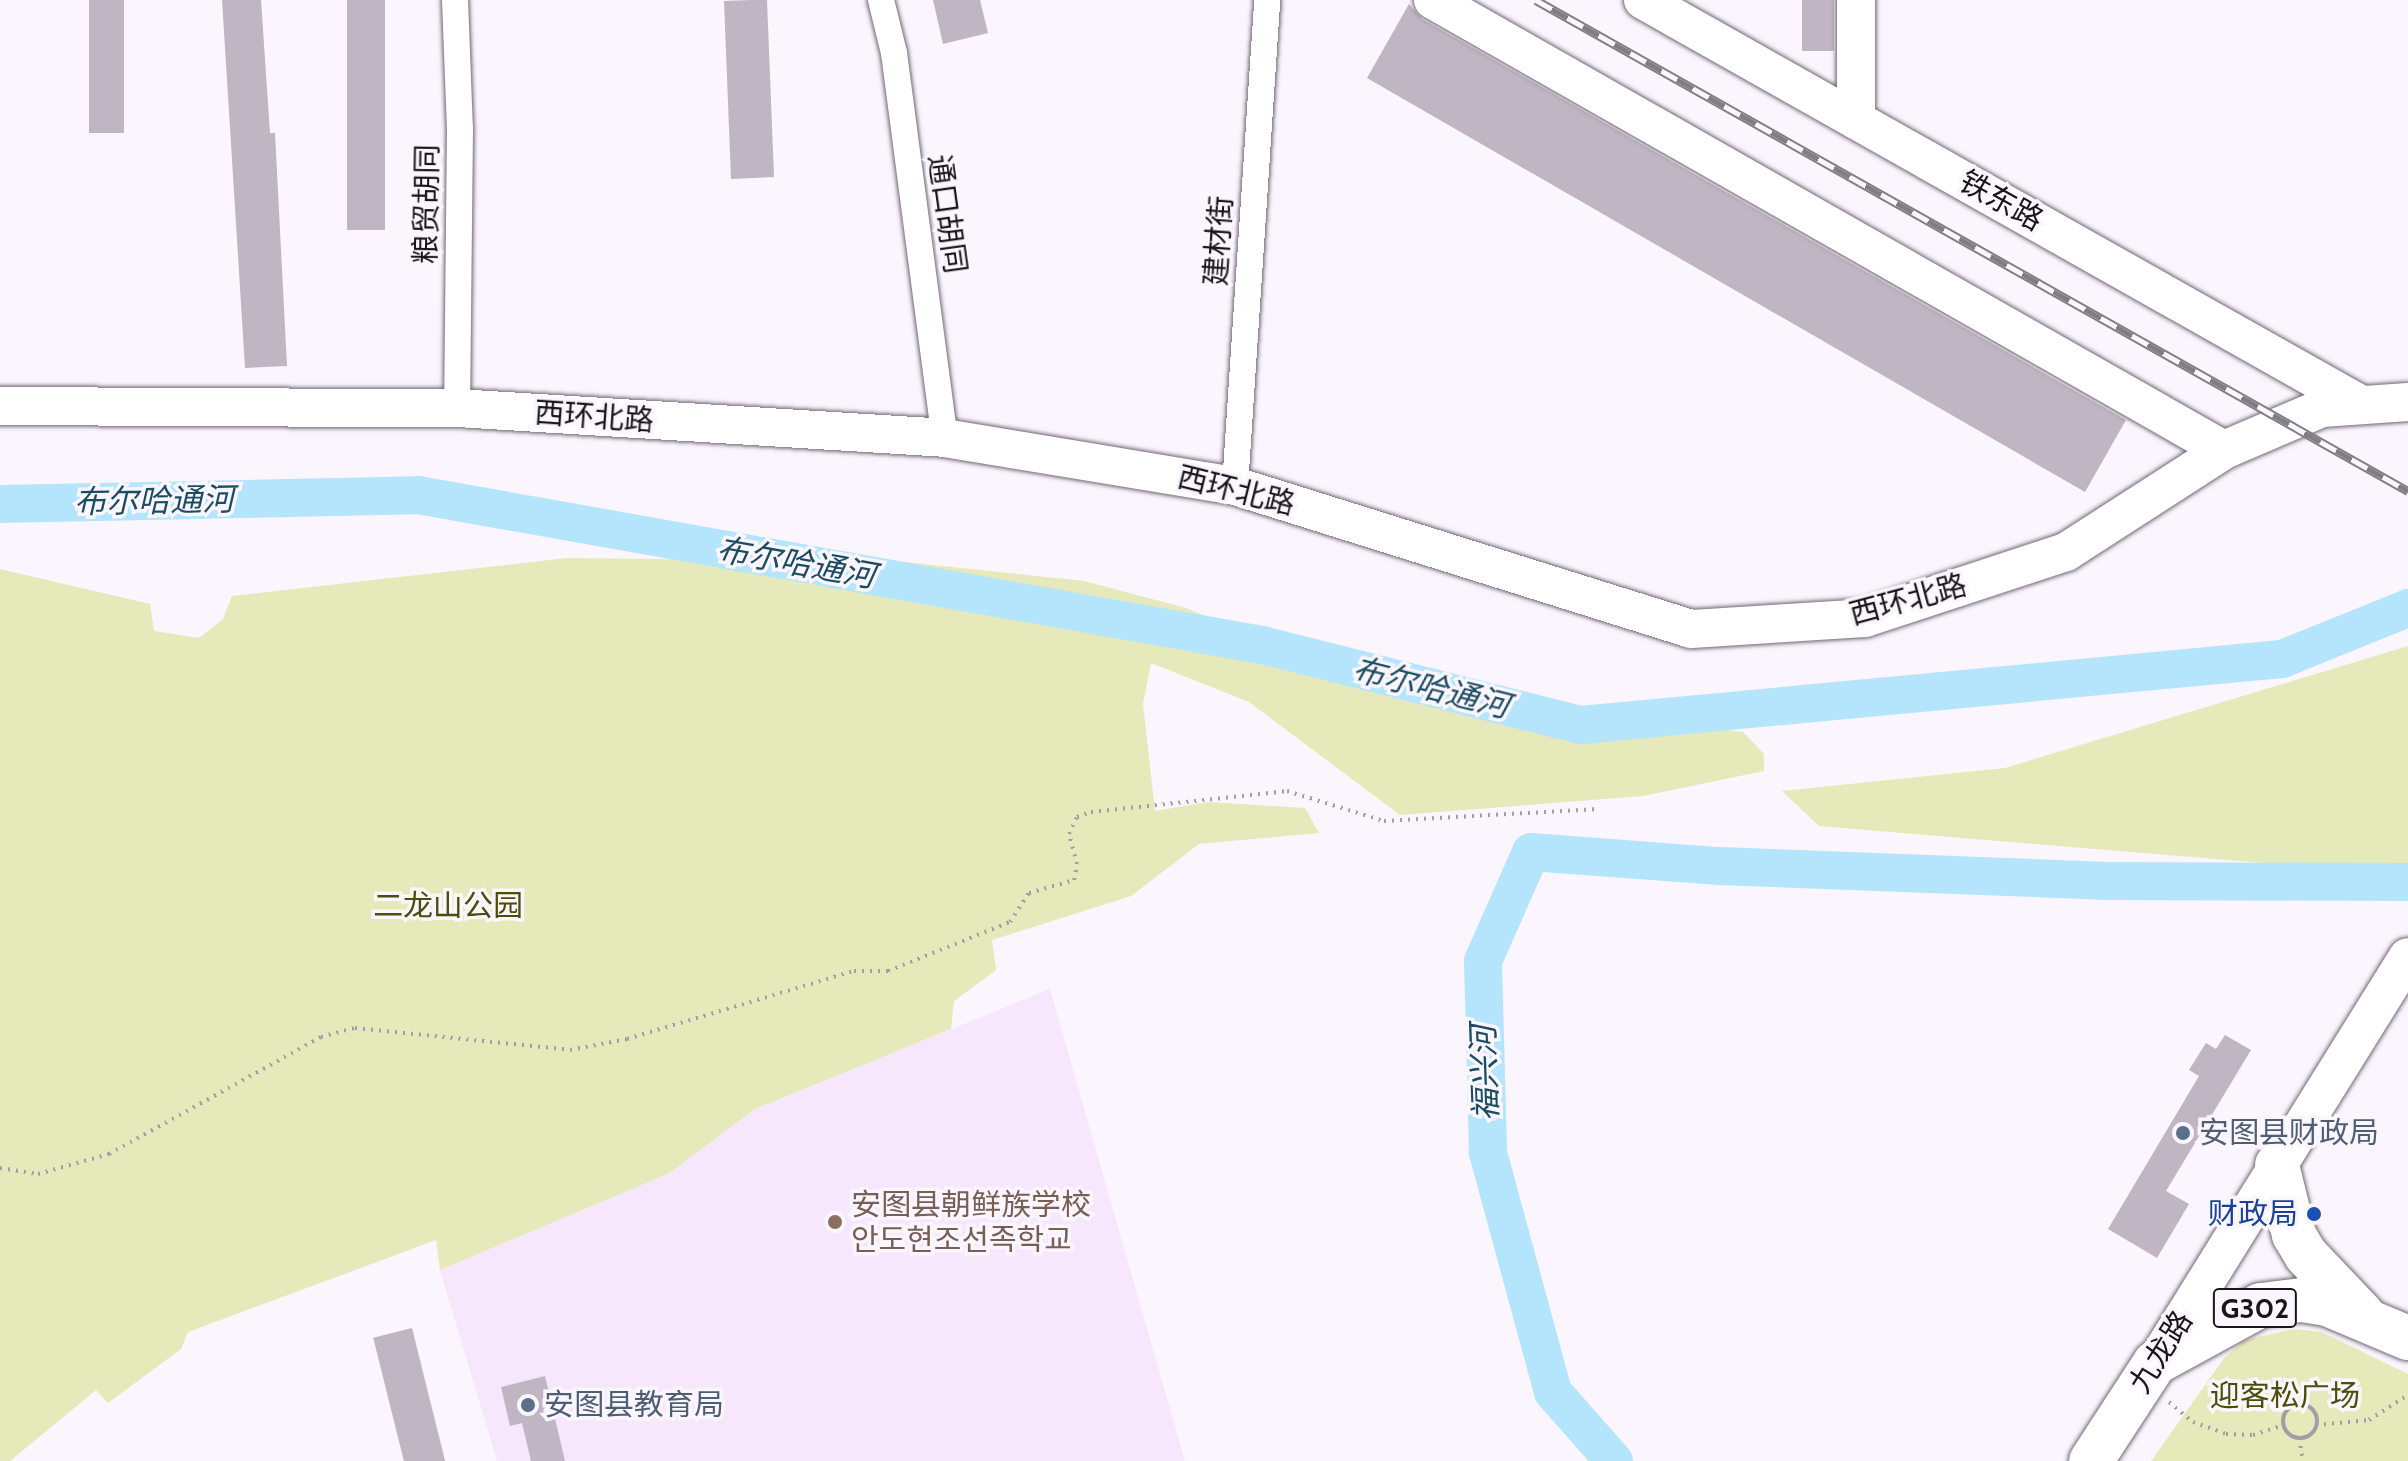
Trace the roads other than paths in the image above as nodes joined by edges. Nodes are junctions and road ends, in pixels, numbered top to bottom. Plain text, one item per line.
1 (455, 0) edge
2 (881, 0) edge
3 (1267, 0) edge
4 (1433, 0) edge
5 (1643, 0) edge
6 (1856, 0) edge
7 (1856, 120) junction
8 (2408, 402) edge
9 (2358, 403) junction
10 (0, 406) edge
11 (457, 408) junction
12 (945, 438) junction
13 (2224, 450) junction
14 (1235, 486) junction
15 (2408, 957) edge
16 (2277, 1165) junction
17 (2367, 1318) junction
18 (2408, 1338) edge
19 (2149, 1371) junction
20 (2104, 1451) edge

1 - 11 street, 粮贸胡同
2 - 12 street, 通口胡同
3 - 14 street, 建材街
4 - 13 street
5 - 7 street, 铁东路
6 - 7 street
7 - 9 street, 铁东路
8 - 9 street, 西环北路
9 - 13 street, 西环北路
10 - 11 street, 西环北路
11 - 12 street, 西环北路
12 - 14 street, 西环北路
13 - 14 street, 西环北路
15 - 16 street, 九龙路
16 - 17 highway
16 - 19 street, 九龙路
17 - 18 highway, G302
17 - 19 highway, G302
19 - 20 highway, 九龙路 / G302

